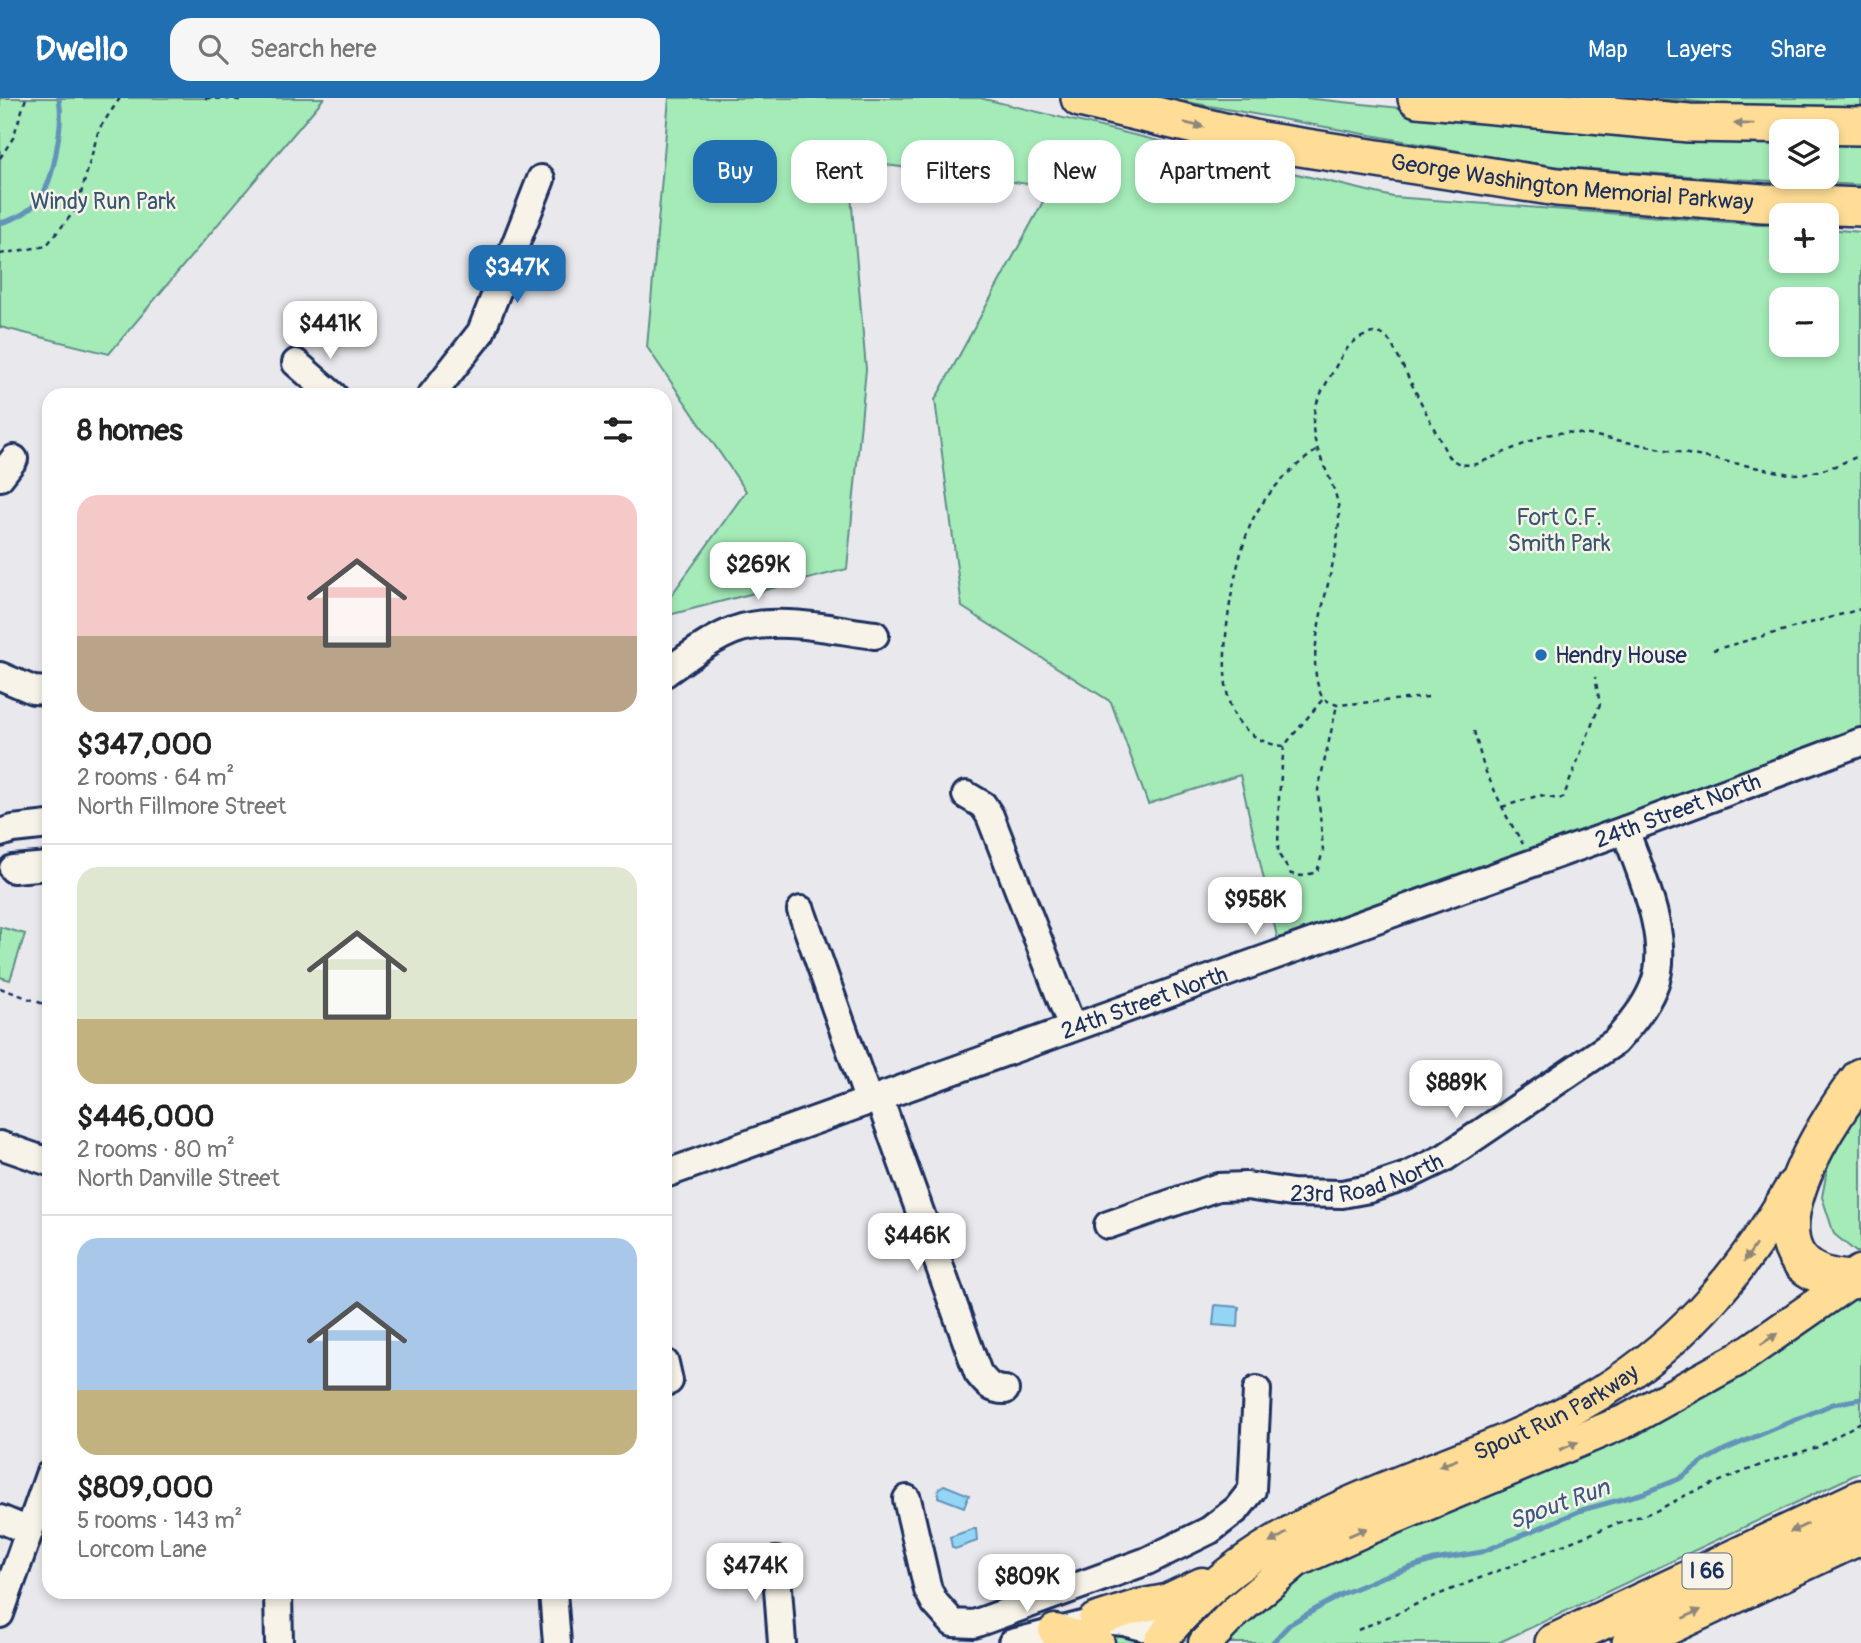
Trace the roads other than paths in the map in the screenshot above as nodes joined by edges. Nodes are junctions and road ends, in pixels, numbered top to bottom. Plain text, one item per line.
1 (1080, 98) edge
2 (1417, 98) edge
3 (1861, 126) edge
4 (541, 179) dead end
5 (1861, 207) edge
6 (296, 363) dead end
7 (325, 388) edge
8 (438, 388) edge
9 (875, 635) dead end
10 (672, 668) edge
11 (0, 676) edge
12 (0, 687) edge
13 (41, 691) edge
14 (1861, 742) edge
15 (966, 795) dead end
16 (42, 826) edge
17 (1625, 831) junction
18 (0, 833) edge
19 (42, 867) edge
20 (13, 869) dead end
21 (801, 910) dead end
22 (1072, 1027) junction
23 (1861, 1077) edge
24 (874, 1100) junction
25 (0, 1145) edge
26 (1812, 1153) junction
27 (42, 1160) edge
28 (672, 1172) edge
29 (1108, 1224) dead end
30 (1856, 1277) edge
31 (1005, 1390) dead end
32 (1257, 1390) dead end
33 (42, 1495) edge
34 (907, 1499) dead end
35 (1861, 1499) edge
36 (0, 1519) edge
37 (29, 1531) junction
38 (1861, 1535) edge
39 (776, 1561) dead end
40 (1296, 1561) junction
41 (1237, 1565) junction
42 (1046, 1598) junction
43 (278, 1599) edge
44 (554, 1599) edge
45 (0, 1614) edge
46 (1055, 1631) junction
47 (1096, 1632) edge
48 (1165, 1640) edge
49 (279, 1643) edge
50 (557, 1643) edge
51 (782, 1643) edge
52 (1012, 1643) edge
53 (1205, 1643) edge
54 (1553, 1643) edge
55 (1630, 1643) edge

1 -> 5 highway, George Washington Memorial Parkway
3 -> 2 highway
4 - 8 street
6 - 7 street
9 - 10 street
11 - 13 street
12 - 13 street
14 - 17 street, 24th Street North
15 - 22 street
16 - 18 street
17 - 22 street, 24th Street North
17 - 29 street, 23rd Road North
19 - 20 street
21 - 24 street
22 - 24 street, 24th Street North
23 - 26 highway, Spout Run Parkway
24 - 28 street, 24th Street North
24 - 31 street
25 - 27 street
26 - 30 highway
26 -> 41 main road, Spout Run Parkway
40 -> 30 main road, Spout Run Parkway
32 - 42 street
33 - 37 street
34 - 42 street
35 -> 54 highway, I 66
36 - 37 street
37 - 45 street
55 -> 38 highway, I 66
39 - 51 street
40 - 48 main road
40 - 53 main road, Spout Run Parkway
41 - 47 main road
41 - 48 main road, Spout Run Parkway
42 - 46 street
43 - 49 street
44 - 50 street
46 - 47 main road
46 - 52 street
47 - 48 street

